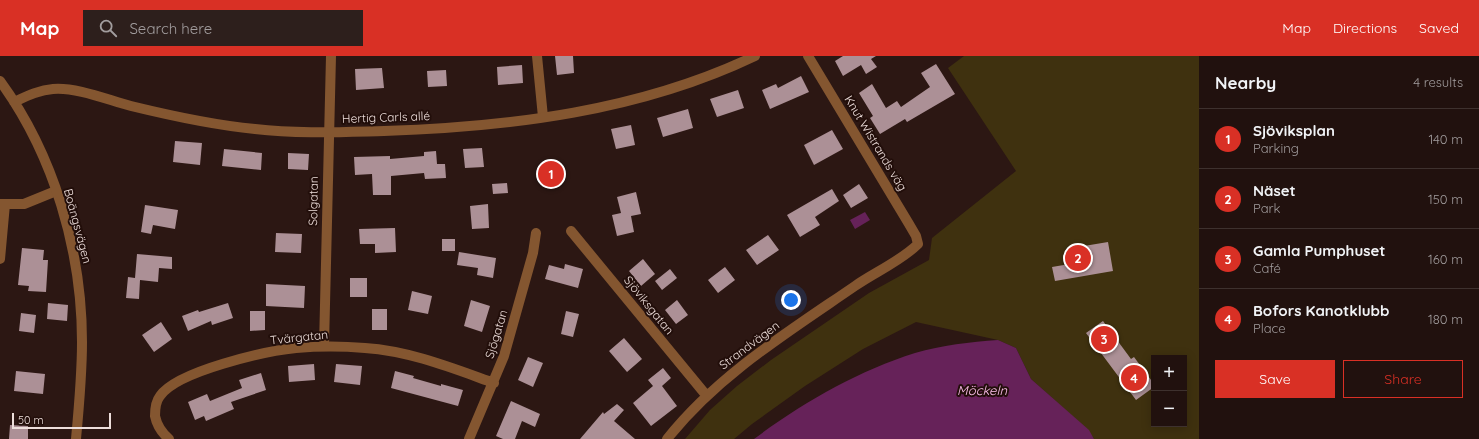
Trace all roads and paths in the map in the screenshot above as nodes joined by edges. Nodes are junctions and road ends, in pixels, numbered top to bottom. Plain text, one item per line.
1 (331, 56) edge
2 (537, 56) edge
3 (755, 56) edge
4 (808, 56) edge
5 (0, 81) edge
6 (14, 102) junction
7 (543, 117) junction
8 (328, 132) junction
9 (56, 191) junction
10 (2, 204) edge
11 (571, 231) dead end
12 (536, 233) dead end
13 (918, 244) joint
14 (0, 259) edge
15 (324, 346) junction
16 (494, 383) junction
17 (706, 396) junction
18 (76, 439) edge
19 (168, 439) edge
20 (469, 439) edge
21 (668, 439) edge

1 - 8 street, Solgatan
2 - 7 street
3 - 7 street, Hertig Carls allé
4 - 13 street, Knut Wistrands väg
5 - 6 street, Boängsvägen
6 - 8 street, Hertig Carls allé
6 - 9 street, Boängsvägen
7 - 8 street, Hertig Carls allé
8 - 15 street, Solgatan
9 - 10 street
9 - 18 street, Boängsvägen
10 - 14 street
11 - 17 street, Sjöviksgatan
12 - 16 street, Sjögatan
13 - 17 street, Strandvägen
15 - 16 street, Tvärgatan
15 - 19 street, Tvärgatan
16 - 20 street, Sjögatan
17 - 21 street, Strandvägen

